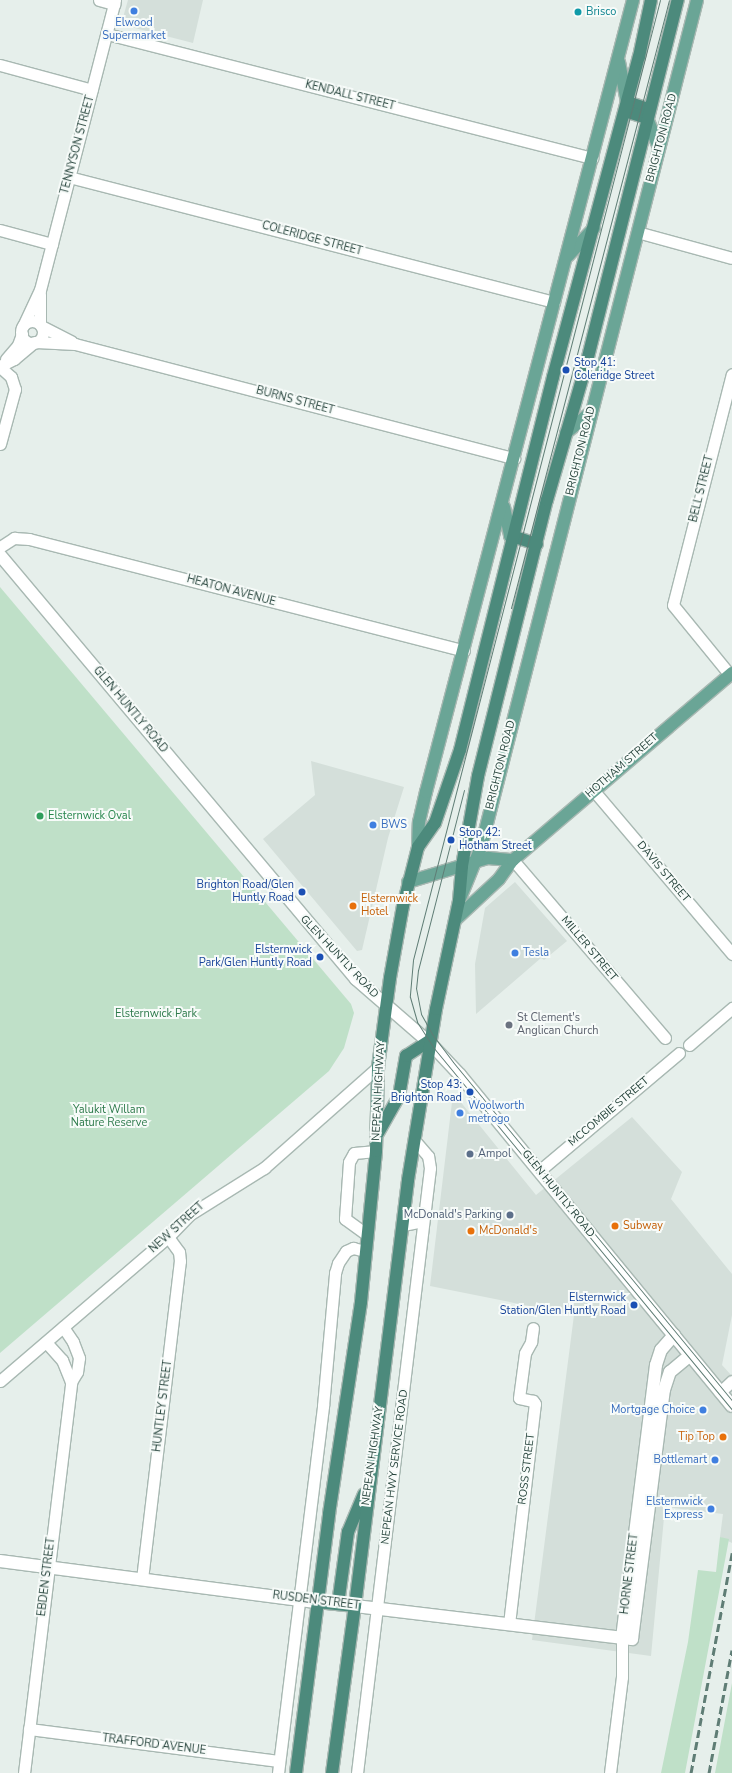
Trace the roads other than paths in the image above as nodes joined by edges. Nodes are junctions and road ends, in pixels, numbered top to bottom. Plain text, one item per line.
1 (99, 0) edge
2 (633, 0) edge
3 (651, 0) edge
4 (678, 0) edge
5 (697, 0) edge
6 (115, 2) edge
7 (107, 34) junction
8 (618, 58) junction
9 (0, 65) edge
10 (92, 90) junction
11 (626, 107) junction
12 (648, 114) junction
13 (659, 150) junction
14 (592, 158) junction
15 (69, 177) junction
16 (595, 227) junction
17 (0, 230) edge
18 (637, 232) junction
19 (52, 244) junction
20 (566, 258) junction
21 (732, 258) edge
22 (40, 290) junction
23 (554, 302) junction
24 (40, 325) junction
25 (22, 330) junction
26 (35, 342) junction
27 (75, 344) junction
28 (0, 366) edge
29 (732, 374) edge
30 (591, 412) junction
31 (566, 433) junction
32 (0, 444) edge
33 (514, 458) junction
34 (503, 500) junction
35 (515, 537) junction
36 (537, 544) junction
37 (0, 547) edge
38 (0, 555) edge
39 (464, 651) junction
40 (731, 674) edge
41 (594, 791) junction
42 (418, 847) junction
43 (513, 860) junction
44 (477, 861) junction
45 (462, 866) junction
46 (408, 882) junction
47 (459, 901) junction
48 (456, 919) junction
49 (732, 954) edge
50 (386, 1006) junction
51 (732, 1008) edge
52 (665, 1038) dead end
53 (430, 1042) junction
54 (689, 1045) dead end
55 (679, 1053) dead end
56 (378, 1067) junction
57 (377, 1134) junction
58 (414, 1140) junction
59 (376, 1151) junction
60 (539, 1171) junction
61 (423, 1221) junction
62 (402, 1225) junction
63 (366, 1234) junction
64 (168, 1237) junction
65 (365, 1251) junction
66 (63, 1327) junction
67 (533, 1328) dead end
68 (674, 1335) junction
69 (46, 1342) junction
70 (690, 1355) junction
71 (0, 1381) edge
72 (732, 1381) edge
73 (71, 1382) junction
74 (720, 1392) junction
75 (732, 1406) edge
76 (656, 1407) junction
77 (368, 1486) junction
78 (0, 1561) edge
79 (49, 1567) junction
80 (142, 1579) junction
81 (297, 1600) junction
82 (317, 1602) junction
83 (338, 1604) junction
84 (355, 1606) junction
85 (376, 1608) junction
86 (509, 1624) junction
87 (627, 1638) junction
88 (29, 1729) junction
89 (279, 1760) junction
90 (24, 1773) edge
91 (278, 1773) edge
92 (296, 1773) edge
93 (332, 1773) edge
94 (357, 1773) edge
95 (610, 1773) edge

1 - 6 street
2 - 8 main road
3 - 11 highway
4 - 12 highway, BRIGHTON ROAD
5 - 13 main road, BRIGHTON ROAD
6 - 7 street, TENNYSON STREET
7 - 10 street, TENNYSON STREET
7 - 14 street, KENDALL STREET
8 - 11 main road
8 - 14 main road
9 - 10 street
10 - 15 street, TENNYSON STREET
11 - 12 highway
11 - 16 highway
12 - 13 main road
12 - 31 highway, BRIGHTON ROAD
13 - 18 main road, BRIGHTON ROAD
14 - 20 main road
15 - 19 street, TENNYSON STREET
15 - 23 street, COLERIDGE STREET
16 - 20 main road
16 - 35 highway
17 - 19 street
18 - 21 street
18 - 30 main road, BRIGHTON ROAD
19 - 22 street, TENNYSON STREET
20 - 23 main road
22 - 24 street, TENNYSON STREET
22 - 25 street, TENNYSON STREET
23 - 33 main road
24 - 25 street
24 - 26 street, TENNYSON STREET
24 - 27 street, BURNS STREET
25 - 26 street
25 - 28 street, TENNYSON STREET
26 - 27 street, BURNS STREET
26 - 28 street
27 - 33 street, BURNS STREET
28 - 32 street
29 - 40 street, BELL STREET
30 - 31 main road
30 - 44 main road, BRIGHTON ROAD
31 - 36 highway, BRIGHTON ROAD
33 - 34 main road
34 - 35 main road
34 - 39 main road
35 - 36 highway
35 - 42 highway
36 - 45 highway, BRIGHTON ROAD
37 - 39 street, HEATON AVENUE
38 - 50 street, GLEN HUNTLY ROAD
39 - 42 main road
40 - 41 main road, HOTHAM STREET
41 - 43 main road, HOTHAM STREET
41 - 49 street, DAVIS STREET
42 - 46 highway
43 - 44 main road
43 - 48 main road, HOTHAM STREET
43 - 52 street, MILLER STREET
44 - 45 main road
44 - 47 main road, BRIGHTON ROAD
45 - 46 main road
45 - 47 highway, BRIGHTON ROAD
46 - 50 highway
47 - 48 highway, BRIGHTON ROAD
48 - 53 highway, BRIGHTON ROAD
50 - 53 street, GLEN HUNTLY ROAD
50 - 56 highway, NEPEAN HIGHWAY
51 - 54 street
53 - 57 highway
53 - 58 highway, NEPEAN HIGHWAY
53 - 60 street, GLEN HUNTLY ROAD
55 - 60 street, MCCOMBIE STREET
56 - 57 highway, NEPEAN HIGHWAY
56 - 64 street, NEW STREET
57 - 59 highway, NEPEAN HIGHWAY
58 - 61 street, NEPEAN HWY SERVICE ROAD
58 - 62 highway, NEPEAN HIGHWAY
59 - 63 highway, NEPEAN HIGHWAY
59 - 63 street, NEPEAN HIGHWAY
60 - 68 street, GLEN HUNTLY ROAD
61 - 62 street
61 - 85 street, NEPEAN HWY SERVICE ROAD
62 - 77 highway, NEPEAN HIGHWAY
63 - 65 highway, NEPEAN HIGHWAY
64 - 66 street, NEW STREET
64 - 80 street, HUNTLEY STREET
65 - 81 street
65 - 82 highway, NEPEAN HIGHWAY
66 - 69 street, NEW STREET
66 - 73 street, EBDEN STREET
67 - 86 street, ROSS STREET
68 - 70 street, GLEN HUNTLY ROAD
68 - 76 street, HORNE STREET
69 - 71 street, NEW STREET
69 - 73 street, EBDEN STREET
70 - 74 street, GLEN HUNTLY ROAD
70 - 76 street, HORNE STREET
72 - 74 street
73 - 79 street, EBDEN STREET
74 - 75 street, GLEN HUNTLY ROAD
76 - 87 street, HORNE STREET
77 - 83 highway
77 - 84 highway, NEPEAN HIGHWAY
78 - 79 street, RUSDEN STREET
79 - 80 street, RUSDEN STREET
79 - 88 street, EBDEN STREET
80 - 81 street, RUSDEN STREET
81 - 82 street, RUSDEN STREET
81 - 89 street
82 - 83 highway, RUSDEN STREET
82 - 92 highway, NEPEAN HIGHWAY
83 - 84 highway, RUSDEN STREET
84 - 85 street, RUSDEN STREET
84 - 93 highway, NEPEAN HIGHWAY
85 - 86 street, RUSDEN STREET
85 - 94 street, NEPEAN HWY SERVICE ROAD
86 - 87 street, RUSDEN STREET
87 - 95 street, HORNE STREET
88 - 89 street, TRAFFORD AVENUE
88 - 90 street, EBDEN STREET
89 - 91 street

